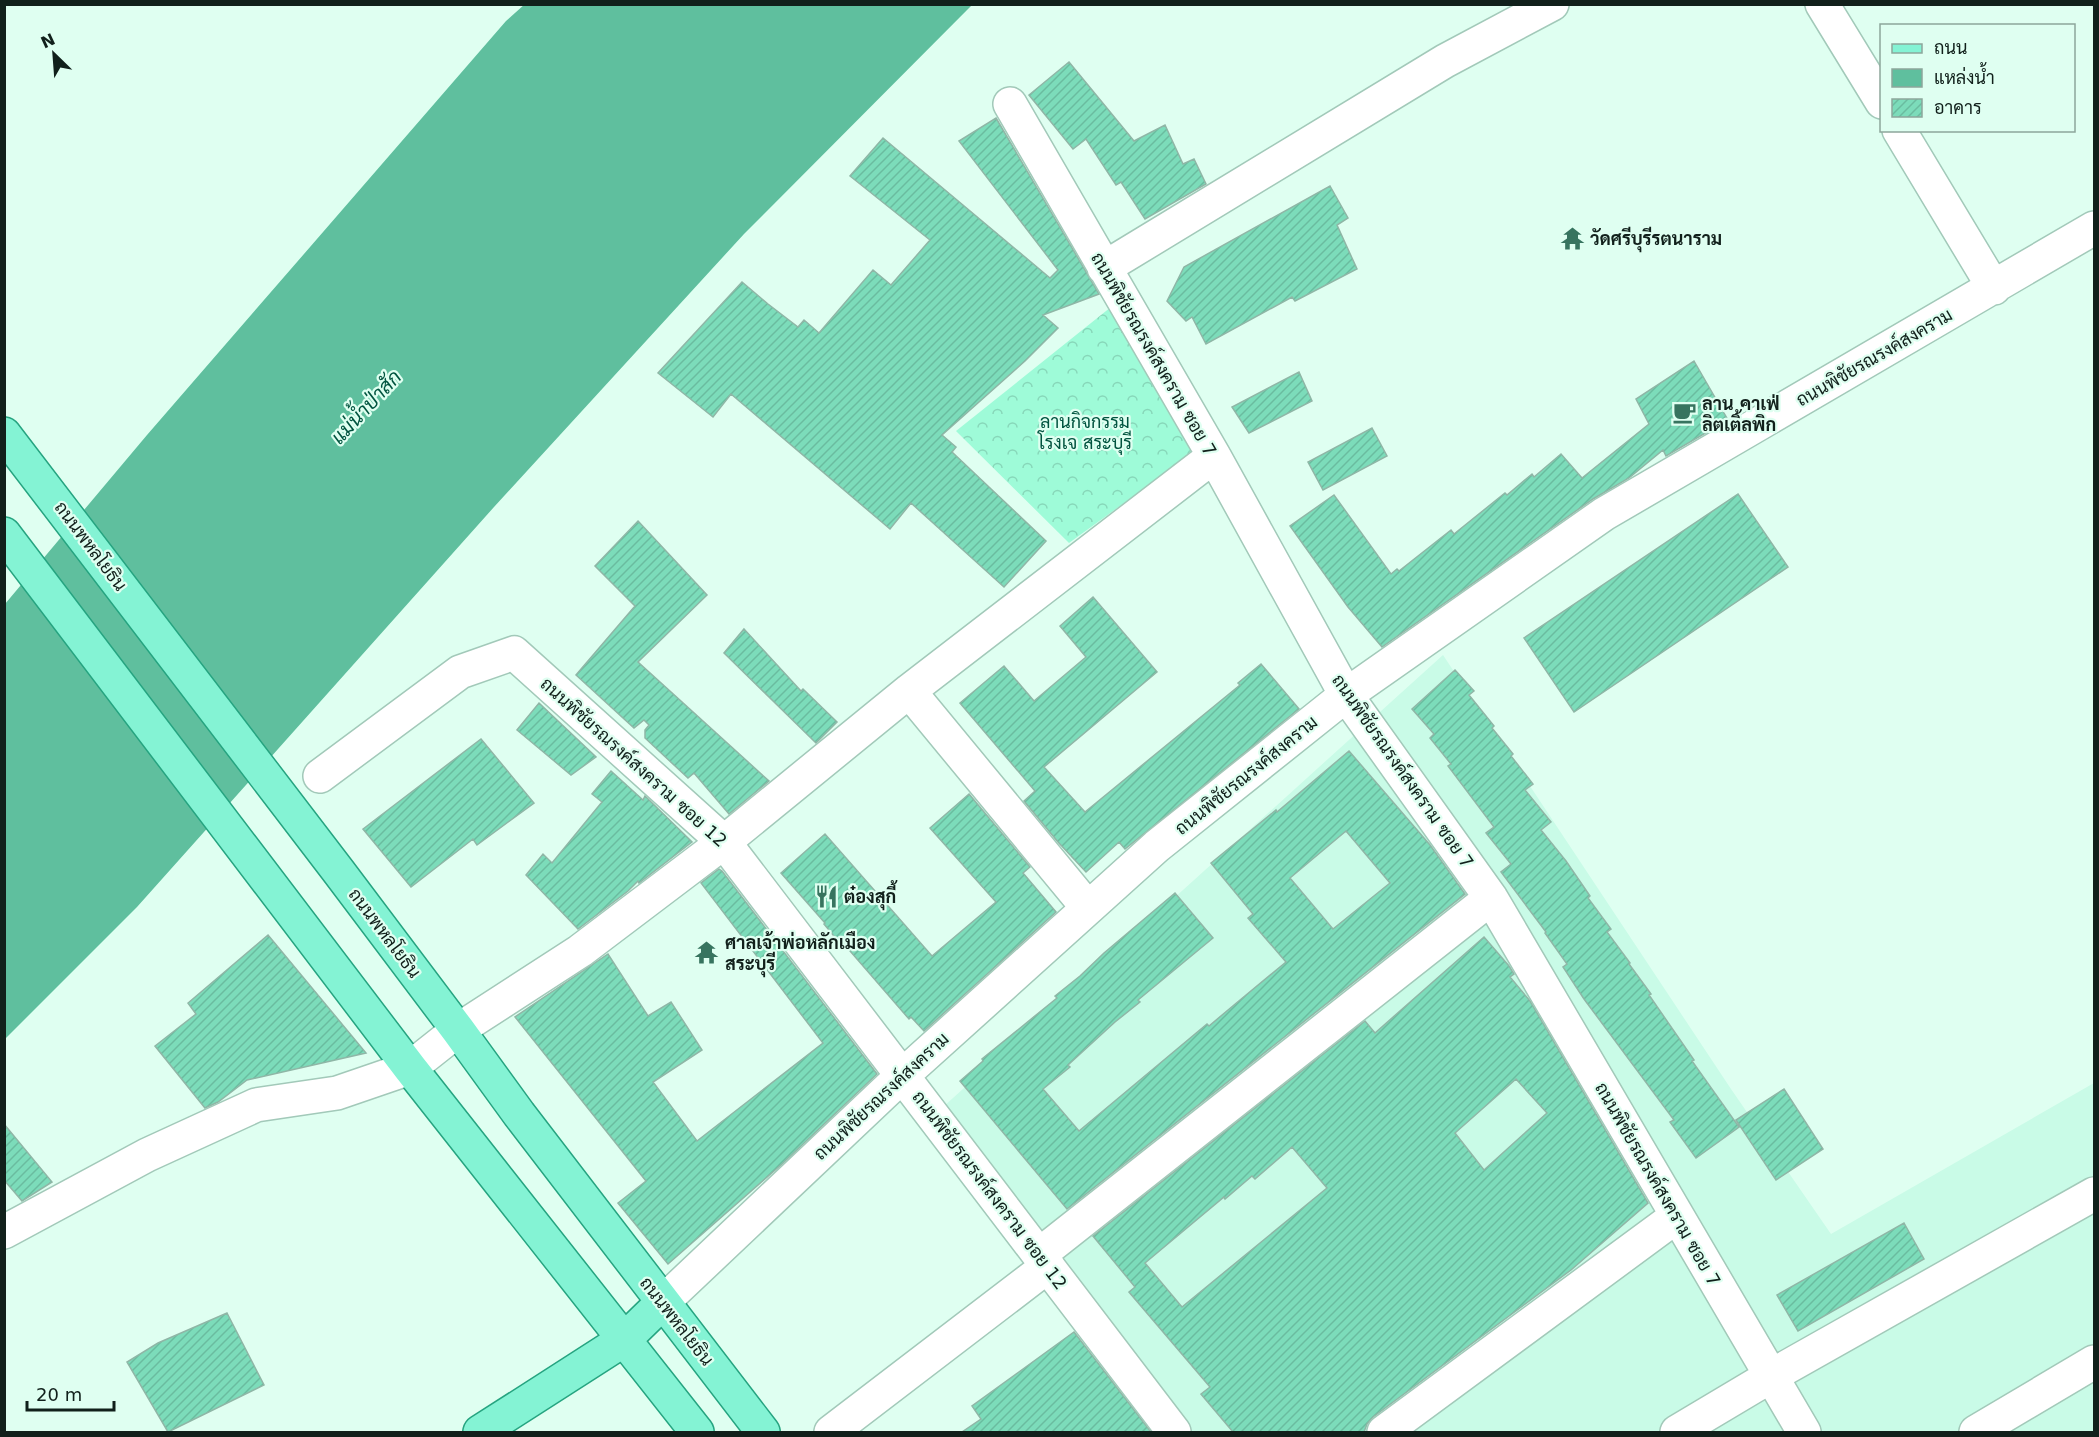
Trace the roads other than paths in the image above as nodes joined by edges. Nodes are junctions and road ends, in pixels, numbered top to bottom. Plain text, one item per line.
1 (1552, 4) edge
2 (1822, 4) edge
3 (1880, 100) edge
4 (1010, 104) dead end
5 (1900, 132) edge
6 (2094, 228) edge
7 (1104, 268) junction
8 (1994, 288) junction
9 (4, 434) edge
10 (1214, 456) junction
11 (4, 534) edge
12 (909, 692) junction
13 (1346, 695) junction
14 (320, 776) dead end
15 (724, 842) junction
16 (1491, 898) junction
17 (1088, 908) junction
18 (458, 1030) junction
19 (410, 1068) junction
20 (903, 1075) junction
21 (2094, 1194) edge
22 (1677, 1216) junction
23 (4, 1232) edge
24 (1044, 1261) junction
25 (663, 1303) junction
26 (625, 1340) junction
27 (2094, 1362) edge
28 (1771, 1376) junction
29 (480, 1432) edge
30 (697, 1432) edge
31 (763, 1432) edge
32 (831, 1432) edge
33 (1174, 1432) edge
34 (1384, 1432) edge
35 (1677, 1432) edge
36 (1804, 1432) edge
37 (1976, 1432) edge

1 - 7 street
2 - 3 street
4 - 7 street, ถนนพิชัยรณรงค์สงคราม ซอย 7
5 - 8 street
6 - 8 street, ถนนพิชัยรณรงค์สงคราม
7 - 10 street, ถนนพิชัยรณรงค์สงคราม ซอย 7
8 - 13 street, ถนนพิชัยรณรงค์สงคราม
9 - 18 main road, ถนนพหลโยธิน
10 - 12 street
10 - 13 street, ถนนพิชัยรณรงค์สงคราม ซอย 7
11 - 19 main road
12 - 15 street
12 - 17 street
13 - 16 street, ถนนพิชัยรณรงค์สงคราม ซอย 7
13 - 17 street, ถนนพิชัยรณรงค์สงคราม
14 - 15 street, ถนนพิชัยรณรงค์สงคราม ซอย 12
15 - 18 street
15 - 20 street, ถนนพิชัยรณรงค์สงคราม ซอย 12
16 - 22 street, ถนนพิชัยรณรงค์สงคราม ซอย 7
16 - 24 street
17 - 20 street, ถนนพิชัยรณรงค์สงคราม
18 - 19 street
18 - 25 main road, ถนนพหลโยธิน
19 - 23 street
19 - 26 main road
20 - 24 street, ถนนพิชัยรณรงค์สงคราม ซอย 12
20 - 25 street, ถนนพิชัยรณรงค์สงคราม
21 - 28 street
22 - 28 street, ถนนพิชัยรณรงค์สงคราม ซอย 7
22 - 34 street
24 - 32 street
24 - 33 street, ถนนพิชัยรณรงค์สงคราม ซอย 12
25 - 26 main road, ถนนพิชัยรณรงค์สงคราม
25 - 31 main road, ถนนพหลโยธิน
26 - 29 main road, ถนนพิชัยรณรงค์สงคราม
26 - 30 main road
27 - 37 street
28 - 35 street
28 - 36 street, ถนนพิชัยรณรงค์สงคราม ซอย 7

